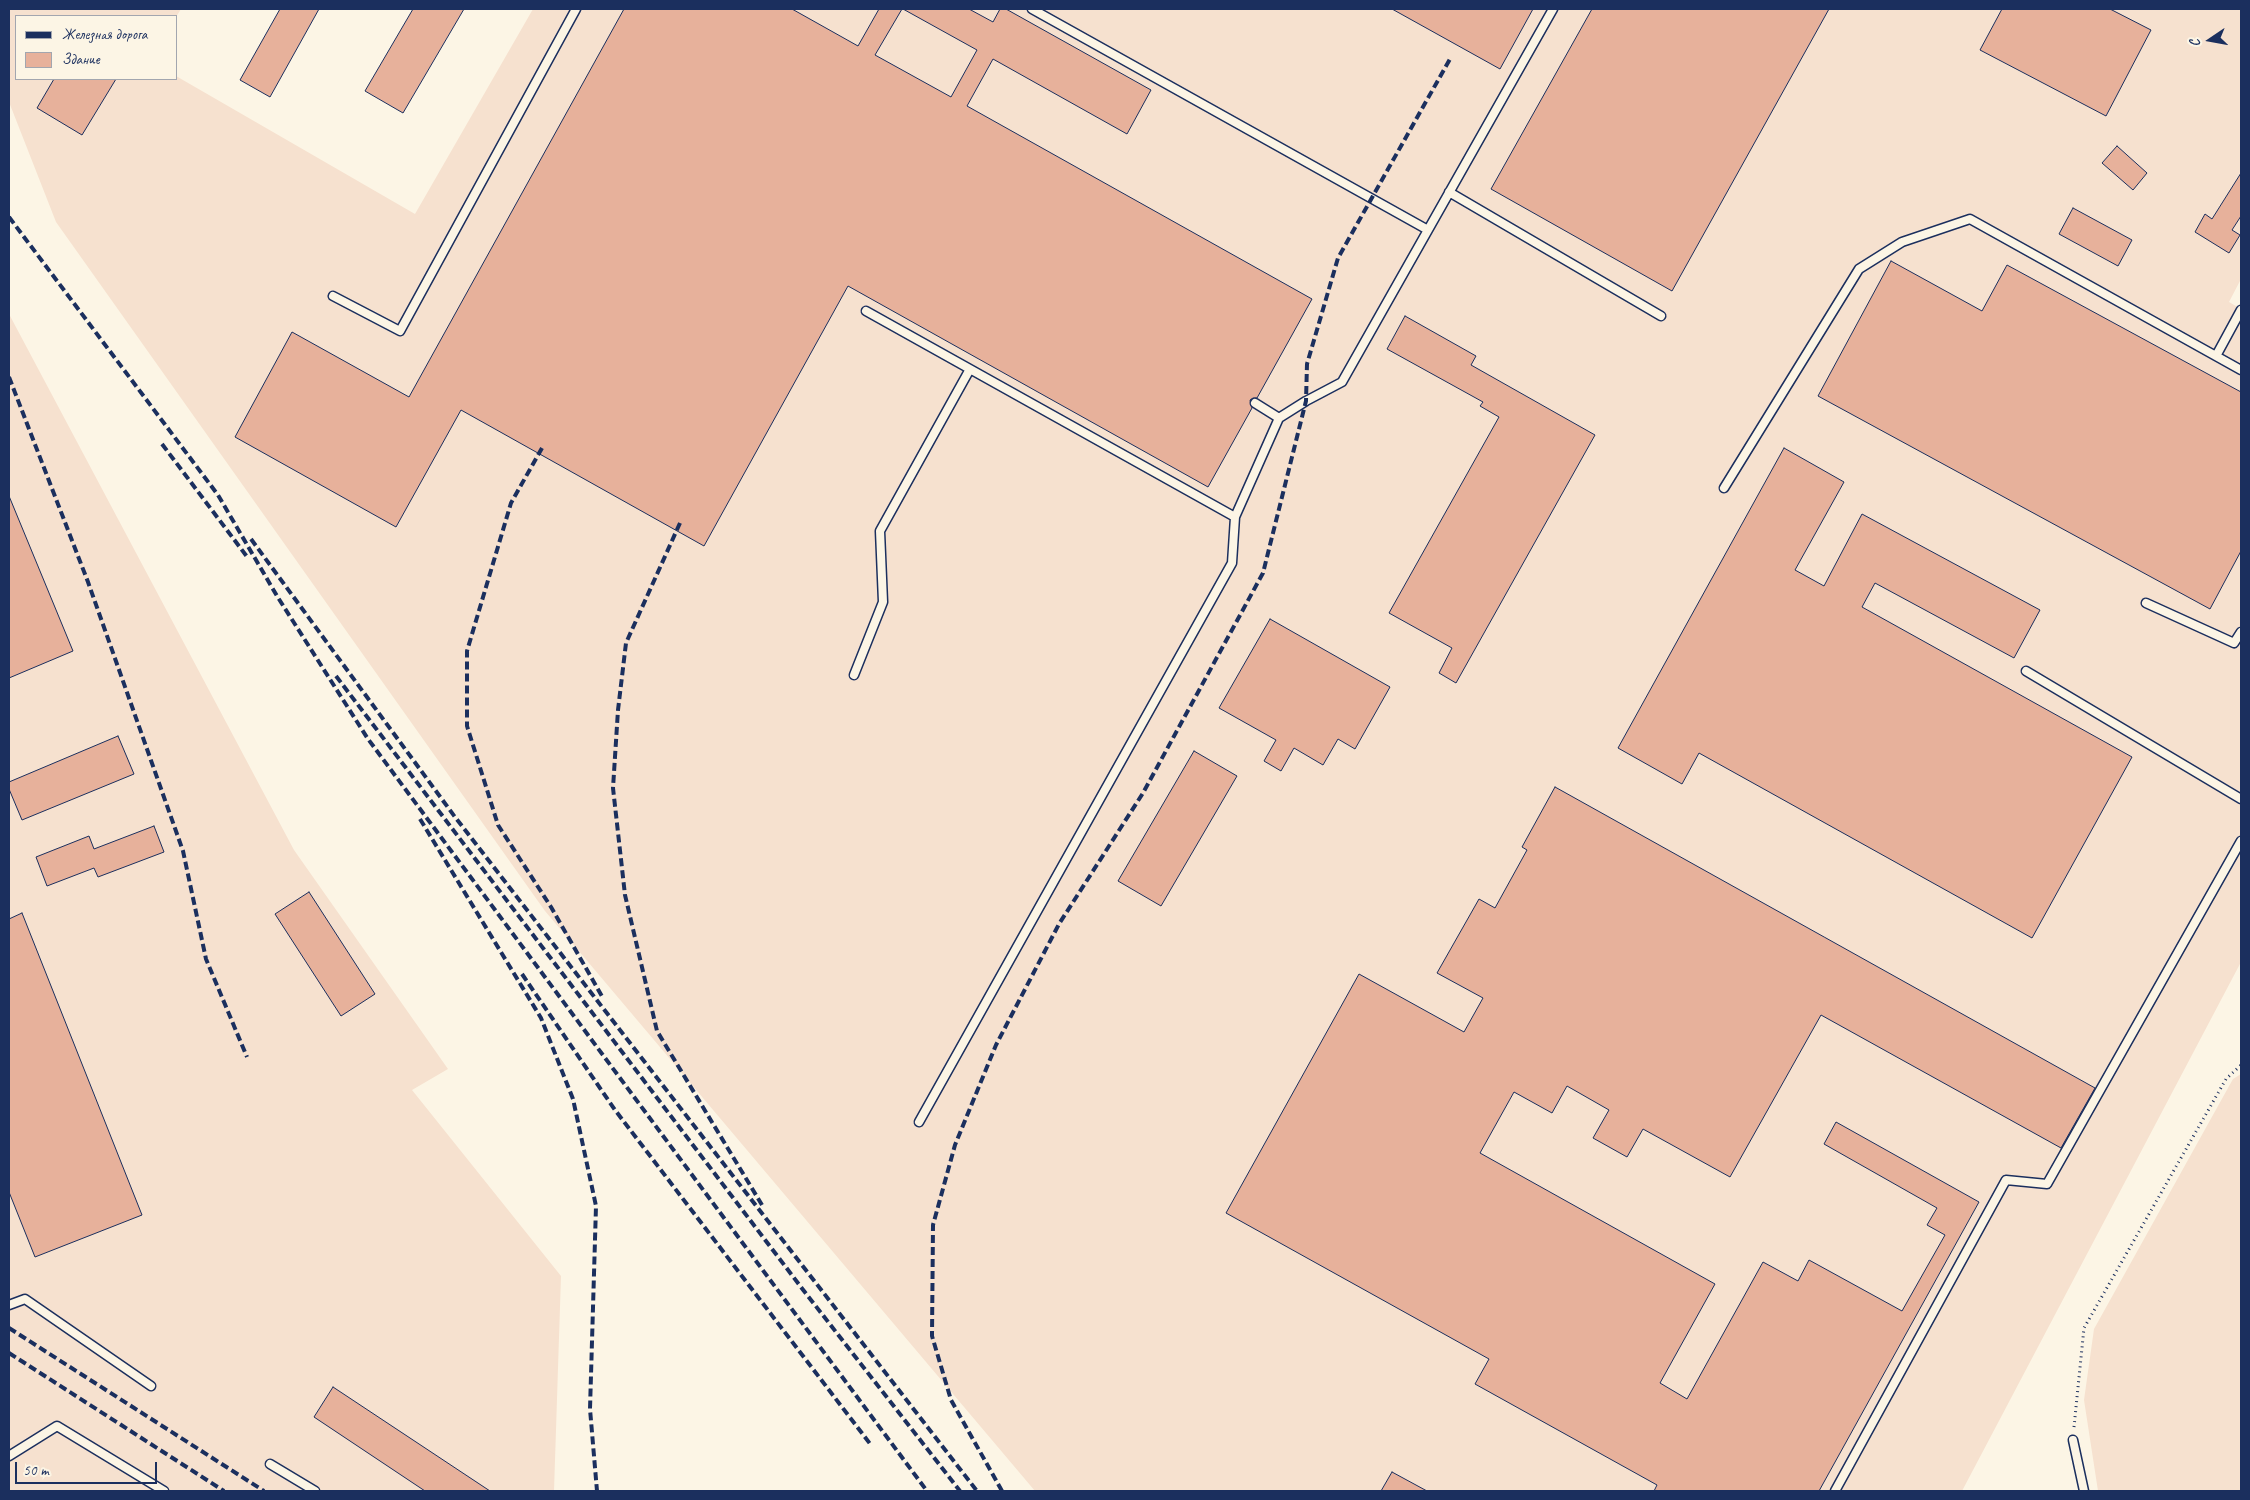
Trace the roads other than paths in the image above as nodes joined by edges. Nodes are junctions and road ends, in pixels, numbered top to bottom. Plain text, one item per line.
1 (576, 9) edge
2 (1032, 9) edge
3 (1552, 9) edge
4 (1449, 192) junction
5 (1428, 230) junction
6 (333, 296) dead end
7 (2241, 310) edge
8 (866, 311) dead end
9 (1661, 316) dead end
10 (2216, 356) junction
11 (970, 369) junction
12 (2241, 370) edge
13 (1254, 403) dead end
14 (1279, 418) junction
15 (1724, 488) dead end
16 (1234, 517) junction
17 (2146, 603) dead end
18 (2241, 632) edge
19 (2026, 671) dead end
20 (854, 674) dead end
21 (2241, 799) edge
22 (2241, 841) edge
23 (920, 1122) dead end
24 (9, 1305) edge
25 (151, 1386) dead end
26 (2073, 1440) road end
27 (9, 1456) edge
28 (270, 1464) dead end
29 (164, 1491) edge
30 (315, 1491) edge
31 (1835, 1491) edge
32 (2084, 1491) edge

1 - 6 lane
2 - 5 lane
3 - 4 lane
4 - 5 lane
4 - 9 lane
5 - 14 lane
7 - 10 lane
8 - 11 lane
10 - 12 lane
10 - 15 lane
11 - 16 lane
11 - 20 lane
13 - 14 lane
14 - 16 lane
16 - 23 lane
17 - 18 lane
19 - 21 lane
22 - 31 lane
24 - 25 lane
26 - 32 lane
27 - 29 lane
28 - 30 lane

